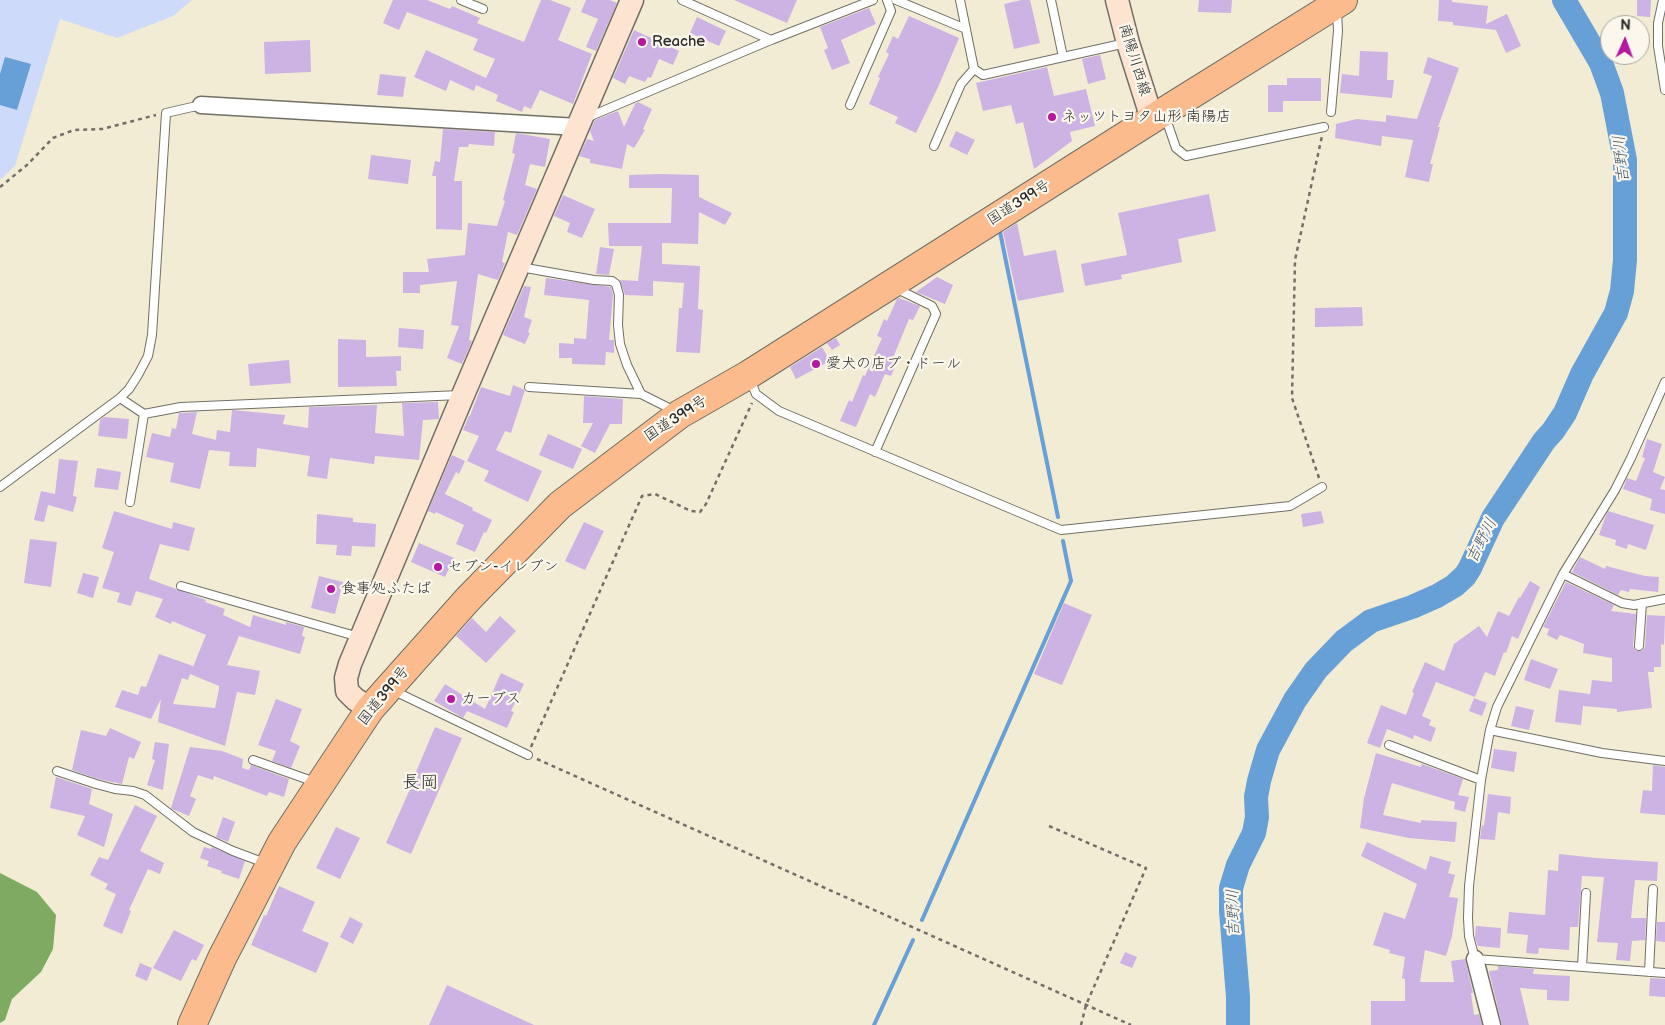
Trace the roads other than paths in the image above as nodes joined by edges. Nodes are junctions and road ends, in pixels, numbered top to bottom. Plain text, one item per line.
1 (461, 0) edge
2 (632, 0) edge
3 (682, 0) edge
4 (873, 0) edge
5 (887, 0) edge
6 (896, 0) edge
7 (960, 0) edge
8 (1051, 0) edge
9 (1117, 0) edge
10 (1663, 0) edge
11 (1341, 1) edge
12 (483, 9) dead end
13 (966, 29) junction
14 (771, 40) junction
15 (1128, 43) junction
16 (1063, 57) junction
17 (974, 69) junction
18 (1665, 90) edge
19 (202, 105) joint
20 (850, 105) dead end
21 (1331, 112) dead end
22 (1158, 115) junction
23 (579, 123) junction
24 (1324, 127) road end
25 (934, 146) dead end
26 (518, 266) junction
27 (889, 285) junction
28 (752, 384) junction
29 (1665, 384) edge
30 (529, 387) dead end
31 (641, 394) junction
32 (463, 395) junction
33 (120, 398) junction
34 (144, 414) junction
35 (680, 414) junction
36 (876, 452) junction
37 (0, 487) edge
38 (1322, 487) road end
39 (130, 502) dead end
40 (1563, 574) junction
41 (181, 586) dead end
42 (1665, 600) edge
43 (1642, 603) junction
44 (361, 638) junction
45 (1639, 646) dead end
46 (388, 688) junction
47 (370, 709) junction
48 (1490, 730) junction
49 (1389, 745) dead end
50 (528, 755) road end
51 (253, 760) dead end
52 (1665, 761) edge
53 (57, 771) dead end
54 (1480, 780) junction
55 (321, 784) junction
56 (271, 865) junction
57 (1653, 889) dead end
58 (1586, 893) dead end
59 (1475, 959) junction
60 (1582, 967) junction
61 (1649, 972) junction
62 (1665, 974) edge
63 (192, 1025) edge
64 (1492, 1025) edge

1 - 12 lane
2 - 23 street
3 - 14 lane
4 - 14 lane
5 - 20 lane
6 - 13 lane
7 - 13 lane
8 - 16 lane
9 - 15 street, 南陽川西線
10 - 18 lane
11 - 21 lane
11 - 22 highway, 国道399号
13 - 17 lane
14 - 23 lane
15 - 16 lane
15 - 22 street, 南陽川西線
16 - 17 lane
17 - 25 lane
19 - 23 street
19 - 33 lane
22 - 24 lane
22 - 27 highway, 国道399号
23 - 26 street
26 - 31 lane
26 - 32 street
27 - 28 highway, 国道399号
27 - 36 lane
28 - 35 highway, 国道399号
28 - 36 lane
29 - 40 lane
30 - 31 lane
31 - 35 lane
32 - 34 lane
32 - 44 street
33 - 34 lane
33 - 37 lane
34 - 39 lane
35 - 46 highway, 国道399号
36 - 38 lane
40 - 43 lane
40 - 48 lane
41 - 44 lane
42 - 43 lane
43 - 45 lane
44 - 47 street
46 - 47 highway, 国道399号
46 - 50 lane
47 - 55 highway, 国道399号
48 - 52 lane
48 - 54 lane
49 - 54 lane
51 - 55 lane
53 - 56 lane
54 - 59 lane
55 - 56 highway, 国道399号
56 - 63 highway, 国道399号
57 - 61 lane
58 - 60 lane
59 - 60 lane
59 - 64 street
60 - 61 lane
61 - 62 lane

